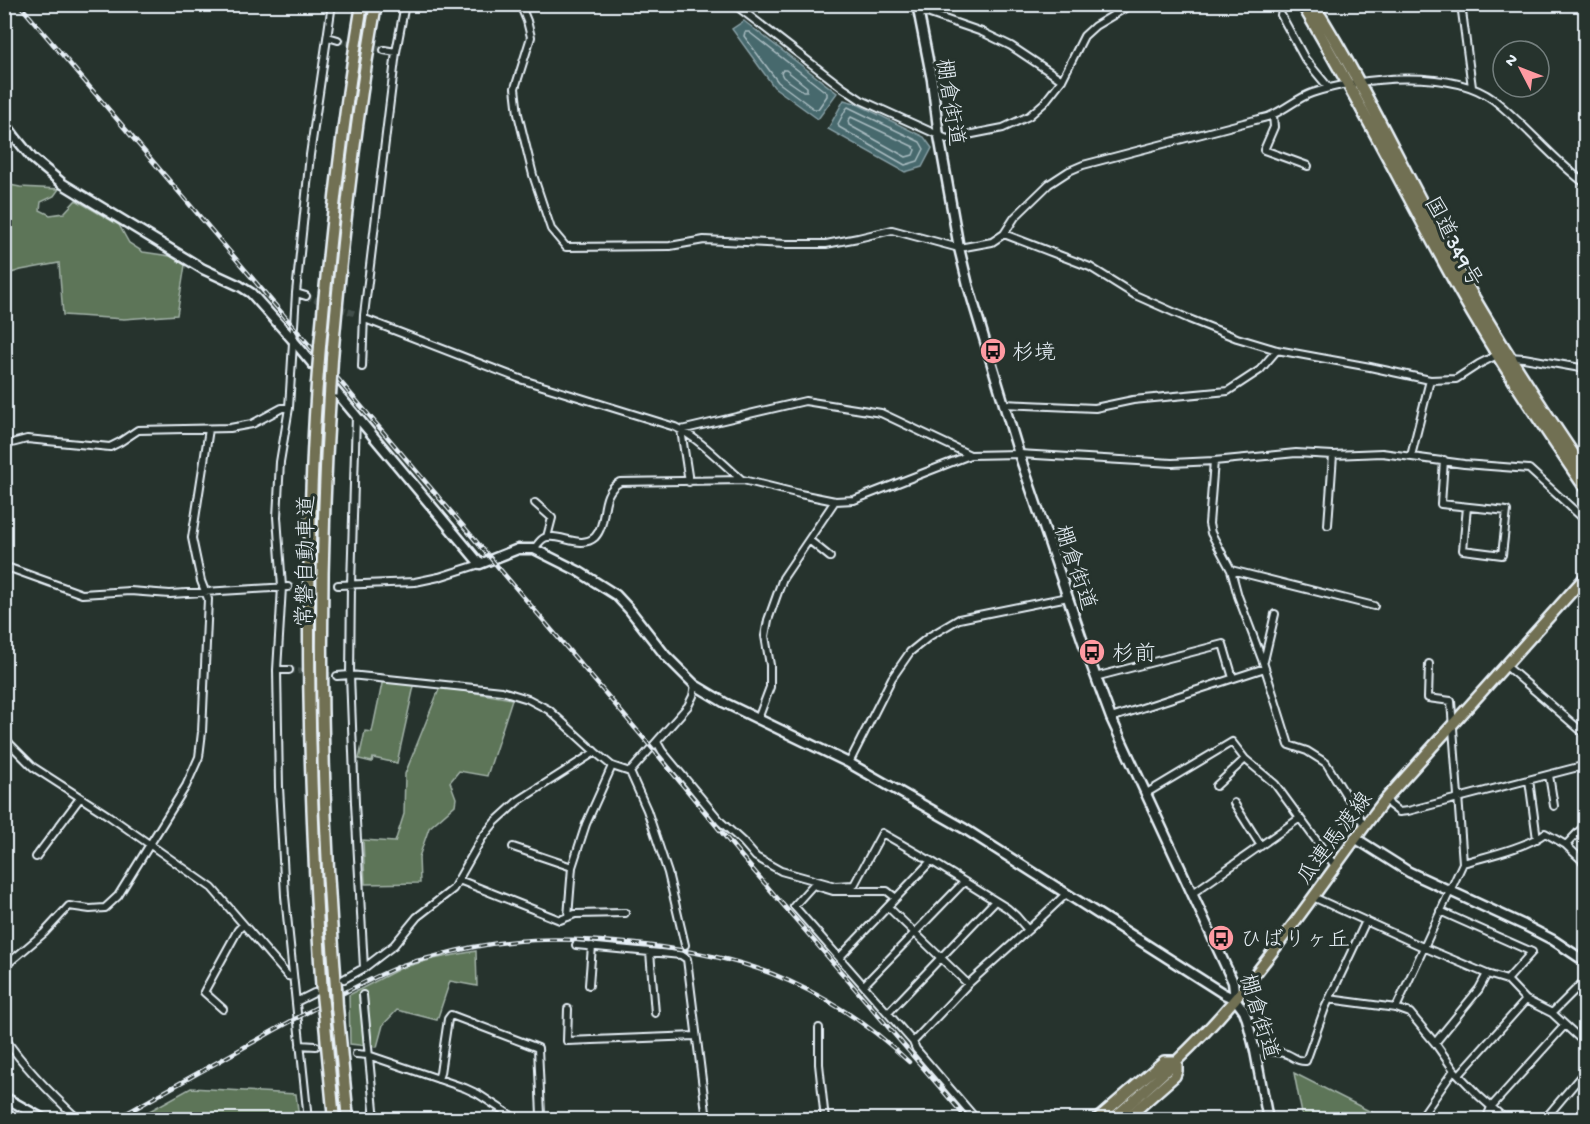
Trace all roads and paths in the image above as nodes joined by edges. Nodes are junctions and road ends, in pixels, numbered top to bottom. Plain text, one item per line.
1 (332, 4) edge
2 (362, 4) edge
3 (376, 4) edge
4 (405, 4) edge
5 (520, 4) edge
6 (734, 4) edge
7 (1132, 4) edge
8 (1302, 4) edge
9 (1313, 4) edge
10 (1461, 4) edge
11 (918, 9) edge
12 (1281, 15) dead end
13 (328, 38) junction
14 (338, 40) tunnel mouth
15 (384, 50) tunnel mouth
16 (396, 52) junction
17 (1062, 80) junction
18 (1353, 82) junction
19 (1472, 87) junction
20 (1329, 88) junction
21 (1274, 115) junction
22 (4, 122) edge
23 (939, 136) junction
24 (1308, 166) dead end
25 (1586, 184) edge
26 (1004, 234) junction
27 (959, 249) junction
28 (296, 293) junction
29 (306, 296) tunnel mouth
30 (356, 314) tunnel mouth
31 (364, 317) junction
32 (292, 339) junction
33 (1277, 350) junction
34 (1497, 355) junction
35 (1509, 357) junction
36 (362, 367) dead end
37 (1586, 369) edge
38 (1430, 380) junction
39 (1004, 404) junction
40 (289, 408) junction
41 (356, 416) junction
42 (209, 429) junction
43 (681, 430) junction
44 (4, 445) edge
45 (1019, 454) junction
46 (970, 455) junction
47 (1333, 455) junction
48 (1412, 456) junction
49 (1444, 460) junction
50 (1214, 461) junction
51 (1586, 473) edge
52 (743, 480) junction
53 (689, 482) junction
54 (1586, 489) edge
55 (835, 501) junction
56 (535, 503) dead end
57 (1467, 507) junction
58 (1586, 521) edge
59 (1328, 525) dead end
60 (548, 537) junction
61 (809, 540) junction
62 (534, 549) junction
63 (830, 557) dead end
64 (480, 564) junction
65 (4, 566) edge
66 (1231, 570) junction
67 (1586, 576) edge
68 (338, 585) tunnel mouth
69 (351, 585) junction
70 (285, 587) junction
71 (205, 591) junction
72 (1068, 597) junction
73 (1374, 606) dead end
74 (1275, 614) dead end
75 (1430, 664) dead end
76 (1264, 665) junction
77 (1505, 665) junction
78 (277, 670) junction
79 (289, 670) tunnel mouth
80 (350, 675) junction
81 (337, 676) tunnel mouth
82 (1095, 676) junction
83 (1233, 678) junction
84 (695, 685) junction
85 (1112, 718) junction
86 (758, 719) junction
87 (1451, 725) junction
88 (1586, 735) edge
89 (4, 736) edge
90 (657, 742) junction
91 (595, 752) junction
92 (1245, 759) junction
93 (849, 763) junction
94 (1586, 765) edge
95 (612, 766) junction
96 (630, 772) junction
97 (1549, 775) junction
98 (1529, 780) junction
99 (1216, 786) dead end
100 (1146, 794) junction
101 (80, 798) junction
102 (1457, 798) junction
103 (1386, 799) junction
104 (1234, 803) dead end
105 (1554, 806) dead end
106 (1300, 818) junction
107 (1586, 824) edge
108 (1366, 825) junction
109 (1355, 838) junction
110 (1537, 839) junction
111 (149, 844) junction
112 (1566, 845) junction
113 (1261, 846) junction
114 (513, 847) dead end
115 (36, 857) dead end
116 (931, 861) junction
117 (1463, 863) junction
118 (1586, 864) edge
119 (1335, 866) junction
120 (572, 867) junction
121 (459, 880) junction
122 (964, 882) junction
123 (1449, 891) junction
124 (1067, 893) junction
125 (1193, 893) junction
126 (1313, 897) junction
127 (896, 898) junction
128 (995, 901) junction
129 (888, 907) junction
130 (1440, 911) junction
131 (625, 913) dead end
132 (568, 917) junction
133 (1366, 921) junction
134 (243, 925) junction
135 (1028, 930) junction
136 (914, 932) junction
137 (576, 945) dead end
138 (685, 945) dead end
139 (592, 946) junction
140 (1423, 947) junction
141 (650, 951) junction
142 (840, 957) junction
143 (940, 958) junction
144 (1586, 962) edge
145 (4, 967) edge
146 (364, 968) junction
147 (1487, 974) junction
148 (293, 977) junction
149 (1586, 979) edge
150 (1507, 981) junction
151 (340, 983) junction
152 (968, 984) junction
153 (588, 985) dead end
154 (864, 985) junction
155 (318, 993) junction
156 (363, 995) dead end
157 (1235, 999) junction
158 (1329, 999) junction
159 (1526, 1000) junction
160 (296, 1002) junction
161 (1396, 1008) junction
162 (223, 1009) dead end
163 (568, 1009) dead end
164 (1552, 1012) junction
165 (655, 1013) dead end
166 (888, 1013) junction
167 (1565, 1025) junction
168 (819, 1028) dead end
169 (696, 1036) junction
170 (4, 1037) edge
171 (913, 1042) junction
172 (1435, 1043) junction
173 (1586, 1044) edge
174 (300, 1045) junction
175 (316, 1046) tunnel mouth
176 (1255, 1051) junction
177 (356, 1054) tunnel mouth
178 (368, 1055) junction
179 (1177, 1061) junction
180 (1586, 1070) edge
181 (1457, 1072) junction
182 (438, 1079) junction
183 (4, 1097) edge
184 (1491, 1107) junction
185 (45, 1119) edge
186 (79, 1119) edge
187 (308, 1119) edge
188 (334, 1119) edge
189 (348, 1119) edge
190 (375, 1119) edge
191 (518, 1119) edge
192 (539, 1119) edge
193 (707, 1119) edge
194 (825, 1119) edge
195 (977, 1119) edge
196 (1096, 1119) edge
197 (1112, 1119) edge
198 (1125, 1119) edge
199 (1268, 1119) edge
200 (1419, 1119) edge
201 (1486, 1119) edge
202 (1506, 1119) edge
203 (1544, 1119) edge

1 - 13 street
2 - 155 highway, 常磐自動車道, bridge
3 - 151 highway, 常磐自動車道, bridge
4 - 16 street
5 - 27 street
6 - 23 street
7 - 17 street
8 - 18 highway, 国道349号
9 - 18 highway, 国道349号
10 - 19 street
11 - 17 street
11 - 23 street, 棚倉街道
12 - 20 street
13 - 14 street
13 - 28 street
15 - 16 street
16 - 31 street
17 - 23 street
18 - 19 street
18 - 20 street
18 - 34 highway, 国道349号
18 - 35 highway, 国道349号
19 - 25 street
20 - 21 street
21 - 24 street
21 - 26 street
22 - 32 street
23 - 27 street, 棚倉街道
26 - 27 street
26 - 33 street
27 - 39 street, 棚倉街道
28 - 29 street
28 - 32 street
30 - 31 street
31 - 36 street
31 - 43 street
32 - 40 street
32 - 41 street
33 - 38 street
33 - 39 street
34 - 35 street
34 - 38 street
34 - 54 highway, 国道349号
35 - 37 street
35 - 51 highway, 国道349号
38 - 48 street
39 - 45 street, 棚倉街道
40 - 42 street
40 - 70 street
41 - 64 street
41 - 69 street
42 - 44 street
42 - 71 street
43 - 46 street
43 - 52 street
43 - 53 street
45 - 46 street
45 - 50 street
45 - 72 street, 棚倉街道
46 - 55 street
47 - 48 street
47 - 50 street
47 - 59 street
48 - 49 street
49 - 57 street
49 - 58 street
50 - 66 street
52 - 53 street
52 - 55 street
53 - 60 street
55 - 61 street
56 - 60 street
57 - 57 street
60 - 62 street
61 - 63 street
61 - 86 street
62 - 64 street
62 - 84 street
64 - 69 street
65 - 71 street
66 - 73 street
66 - 76 street
67 - 77 main road, 瓜連馬渡線
68 - 69 street
69 - 80 street
70 - 71 street
70 - 78 street
71 - 111 street
72 - 82 street, 棚倉街道
72 - 93 street
74 - 76 street
75 - 87 street
76 - 83 street
76 - 108 street
77 - 87 main road, 瓜連馬渡線
77 - 88 street
78 - 79 street
78 - 148 street
80 - 81 street
80 - 91 street
80 - 146 street
82 - 83 street
82 - 85 street, 棚倉街道
83 - 85 street
84 - 86 street
84 - 90 street
85 - 100 street, 棚倉街道
86 - 93 street
87 - 102 street
87 - 103 main road, 瓜連馬渡線
89 - 101 street
90 - 96 street
90 - 116 street
91 - 95 street
91 - 121 street
92 - 99 street
92 - 100 street
92 - 106 street
93 - 124 street
94 - 97 street
95 - 96 street
95 - 120 street
96 - 138 street
97 - 98 street
97 - 105 street
98 - 102 street
98 - 110 street
100 - 125 street, 棚倉街道
101 - 111 street
101 - 115 street
102 - 103 street
102 - 117 street
103 - 108 main road, 瓜連馬渡線
104 - 113 street
106 - 113 street
106 - 119 street
107 - 112 street
108 - 109 main road, 瓜連馬渡線
109 - 119 main road, 瓜連馬渡線
109 - 123 street
110 - 112 street
110 - 117 street
111 - 134 street
111 - 145 street
112 - 118 street
113 - 125 street
114 - 120 street
116 - 122 street
116 - 127 street
117 - 123 street
119 - 126 main road, 瓜連馬渡線
120 - 132 street
121 - 132 street
121 - 146 street
122 - 128 street
122 - 136 street
123 - 130 street
123 - 144 street
124 - 135 street
124 - 157 street
125 - 157 street, 棚倉街道
126 - 133 street
126 - 157 main road, 瓜連馬渡線
127 - 129 street
127 - 142 street
128 - 135 street
128 - 143 street
129 - 136 street
129 - 142 street
130 - 140 street
130 - 150 street
131 - 132 street
133 - 140 street
133 - 158 street
134 - 148 street
134 - 162 street
135 - 152 street
136 - 143 street
136 - 154 street
137 - 139 street
139 - 141 street
139 - 153 street
140 - 147 street
140 - 161 street
141 - 165 street
141 - 169 street
142 - 154 street
143 - 152 street
143 - 166 street
146 - 151 street
147 - 150 street
147 - 172 street
148 - 160 street
149 - 164 street
150 - 159 street
151 - 189 highway, 常磐自動車道, bridge
152 - 171 street
154 - 166 street
155 - 160 street
155 - 188 highway, 常磐自動車道, bridge
156 - 178 street
157 - 176 street, 棚倉街道
157 - 179 main road, 瓜連馬渡線
158 - 161 street
158 - 176 street
159 - 164 street
159 - 181 street
160 - 174 street
161 - 172 street
163 - 169 street
164 - 167 street
166 - 171 street
167 - 173 street
167 - 184 street
168 - 194 street
169 - 193 street
170 - 186 street
171 - 195 street
172 - 181 street
174 - 175 street
174 - 187 street
176 - 199 street, 棚倉街道
177 - 178 street
178 - 182 street
178 - 190 street
179 - 196 main road
179 - 197 main road, 瓜連馬渡線
179 - 198 main road
180 - 203 street
181 - 184 street
181 - 200 street
182 - 191 street
182 - 192 street
183 - 185 street
184 - 201 street
184 - 202 street

